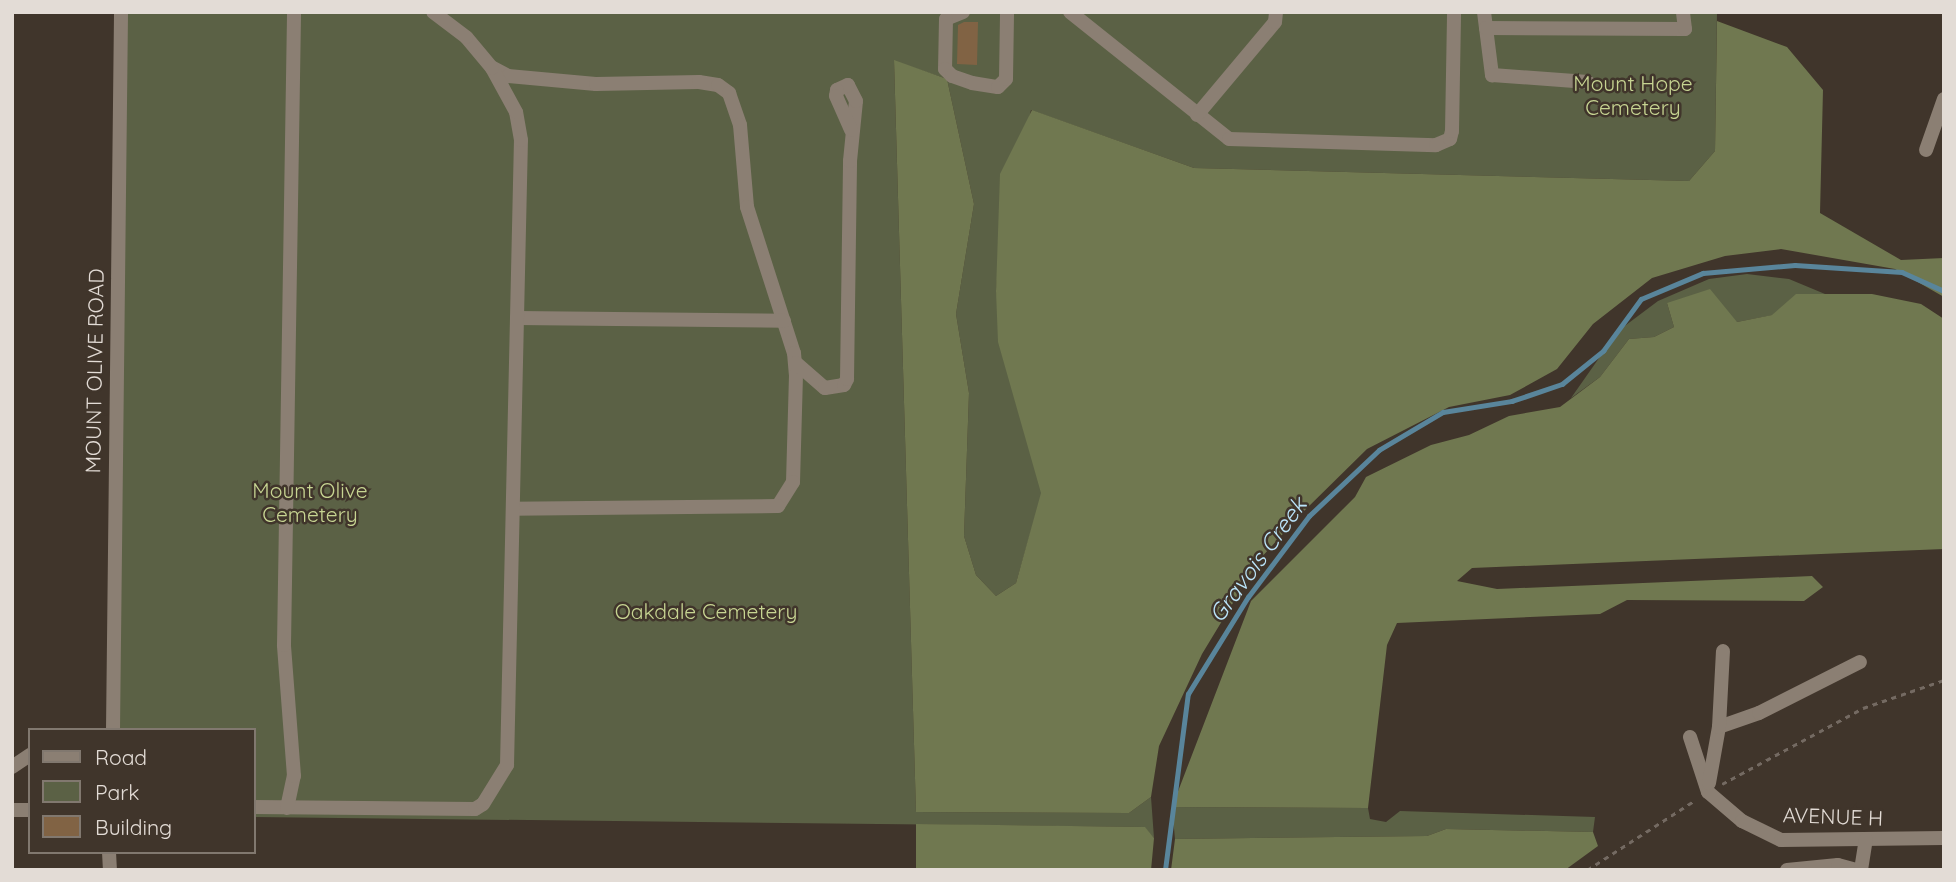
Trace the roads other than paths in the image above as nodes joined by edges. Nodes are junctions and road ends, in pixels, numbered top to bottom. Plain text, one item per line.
1 (121, 12) edge
2 (294, 12) edge
3 (433, 12) edge
4 (963, 12) edge
5 (1007, 12) edge
6 (1070, 12) edge
7 (1276, 12) edge
8 (1454, 12) edge
9 (1484, 12) edge
10 (1683, 12) edge
11 (1486, 28) junction
12 (492, 68) junction
13 (1588, 82) dead end
14 (1944, 99) edge
15 (1197, 115) junction
16 (851, 130) dead end
17 (1926, 150) dead end
18 (517, 318) junction
19 (784, 321) junction
20 (795, 362) junction
21 (513, 509) junction
22 (1723, 651) dead end
23 (1860, 662) dead end
24 (1719, 727) junction
25 (113, 728) edge
26 (1690, 737) dead end
27 (28, 756) edge
28 (12, 767) edge
29 (1708, 792) junction
30 (256, 807) edge
31 (287, 808) junction
32 (1944, 838) edge
33 (1866, 839) junction
34 (1787, 870) edge
35 (1859, 870) edge

1 - 25 street, MOUNT OLIVE ROAD
2 - 31 street
3 - 12 street
4 - 5 street
6 - 15 street
7 - 15 street
8 - 15 street
9 - 11 street
10 - 11 street
11 - 13 street
12 - 18 street
12 - 19 street
14 - 17 street
16 - 20 street
18 - 19 street
18 - 21 street
19 - 20 street
20 - 21 street
21 - 31 street
22 - 24 street
23 - 24 street
24 - 29 street
26 - 29 street
27 - 28 street
29 - 33 street, AVENUE H
30 - 31 street
32 - 33 street, AVENUE H
33 - 35 street
34 - 35 street

